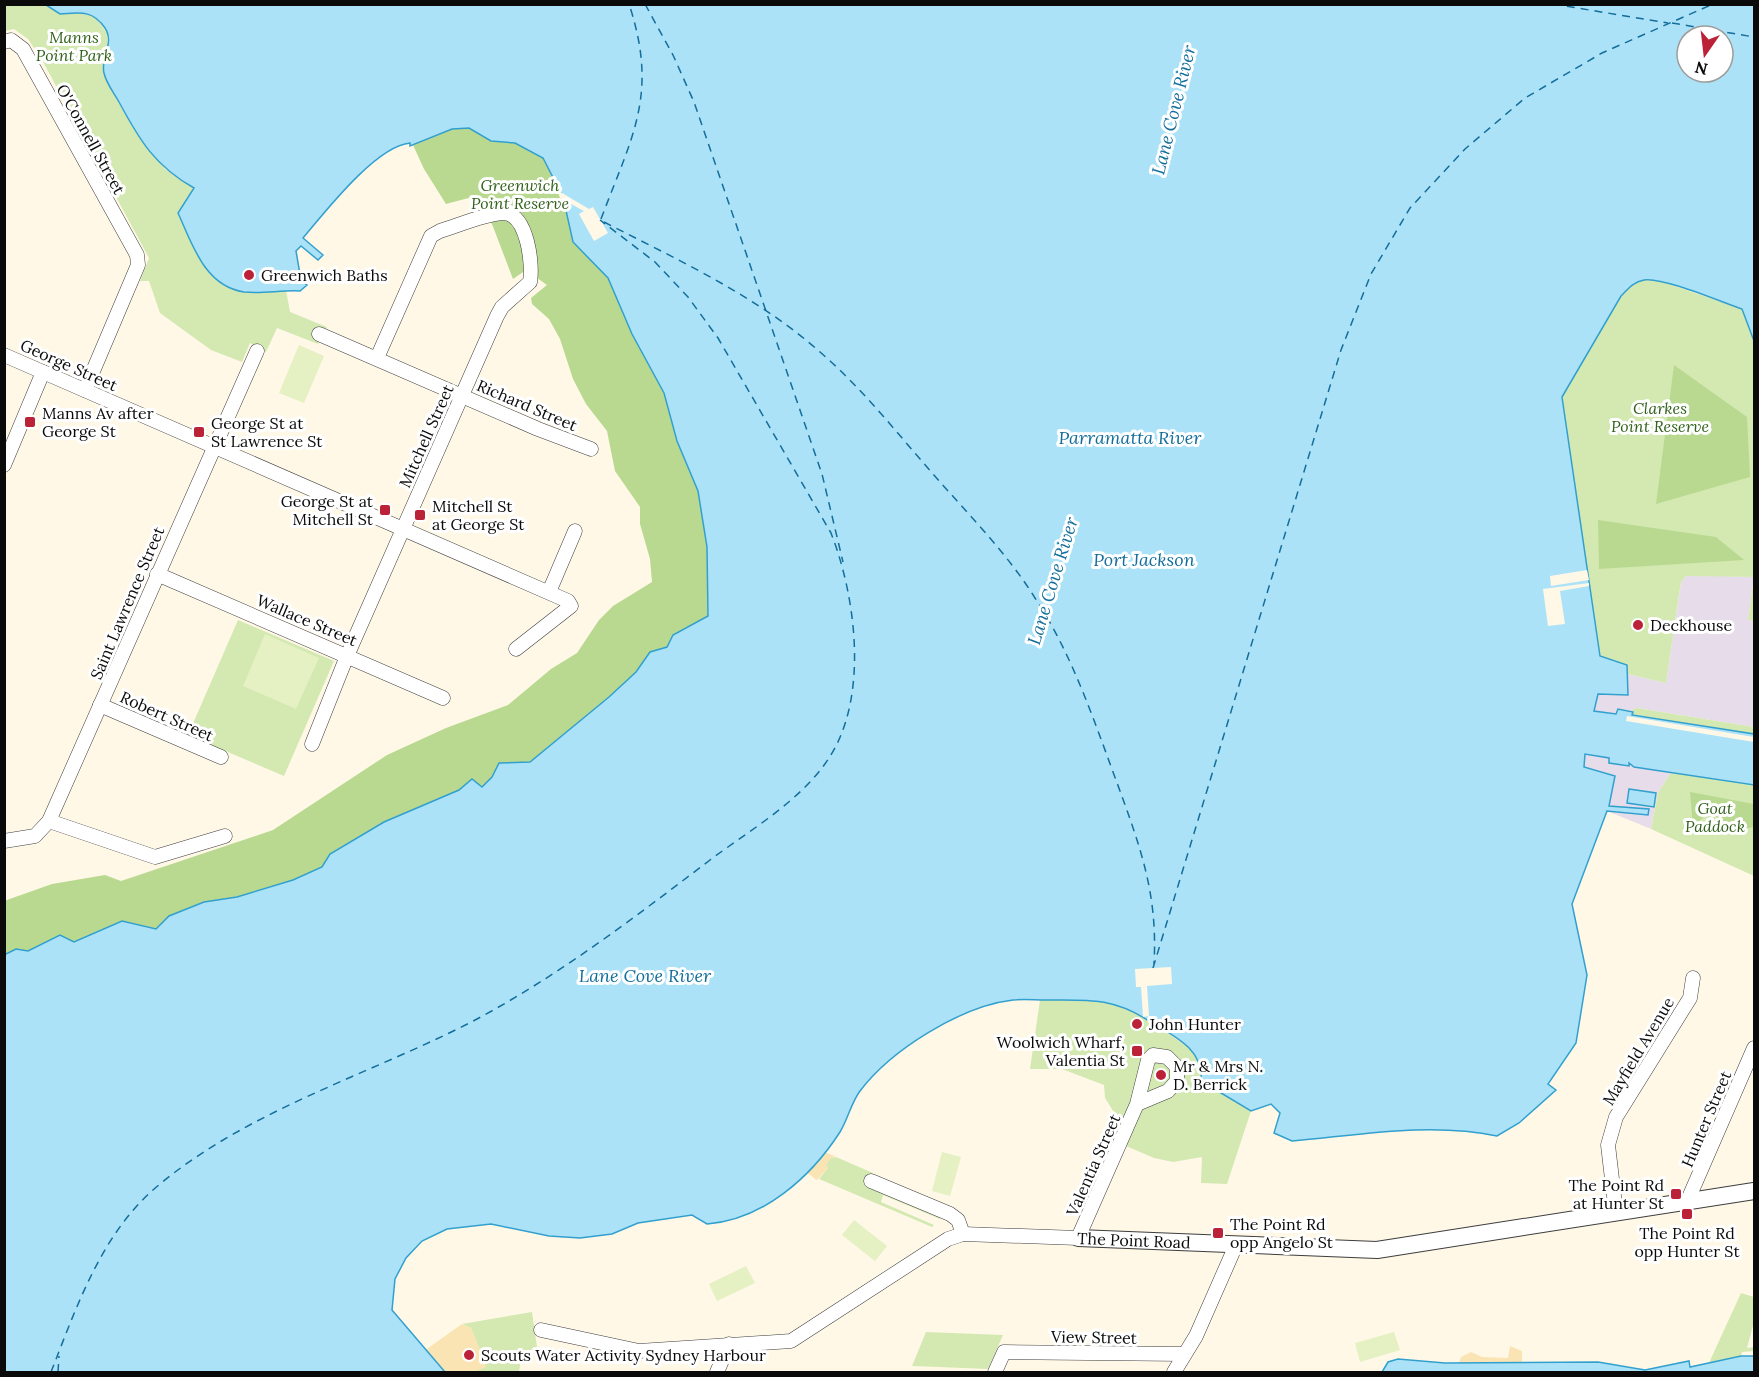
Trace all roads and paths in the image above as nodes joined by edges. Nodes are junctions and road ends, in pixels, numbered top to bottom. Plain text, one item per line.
1 (4, 42) edge
2 (319, 334) dead end
3 (257, 351) dead end
4 (4, 355) edge
5 (377, 358) junction
6 (43, 372) junction
7 (85, 390) junction
8 (462, 396) junction
9 (214, 446) junction
10 (591, 449) dead end
11 (4, 465) edge
12 (404, 528) junction
13 (575, 531) dead end
14 (157, 574) junction
15 (549, 592) junction
16 (516, 649) dead end
17 (347, 656) junction
18 (443, 698) dead end
19 (100, 705) junction
20 (312, 744) dead end
21 (221, 758) dead end
22 (49, 821) junction
23 (225, 836) dead end
24 (4, 841) edge
25 (1693, 978) dead end
26 (1755, 1048) edge
27 (1137, 1104) dead end
28 (872, 1182) dead end
29 (1755, 1191) edge
30 (1687, 1202) junction
31 (1616, 1213) junction
32 (963, 1234) junction
33 (1078, 1238) junction
34 (1236, 1245) junction
35 (541, 1329) dead end
36 (729, 1344) junction
37 (1183, 1354) junction
38 (717, 1372) edge
39 (995, 1372) edge
40 (1174, 1372) edge

1 - 7 street, O'Connell Street
2 - 5 street, Richard Street
3 - 9 street, Saint Lawrence Street
4 - 6 street, George Street
5 - 8 street, Richard Street
5 - 8 street, Mitchell Street
6 - 7 street, George Street
6 - 11 street
7 - 9 street, George Street
8 - 10 street, Richard Street
8 - 12 street, Mitchell Street
9 - 12 street, George Street
9 - 14 street, Saint Lawrence Street
12 - 15 street, George Street
12 - 17 street, Mitchell Street
13 - 15 street
14 - 17 street, Wallace Street
14 - 19 street, Saint Lawrence Street
15 - 16 street, George Street
17 - 18 street, Wallace Street
17 - 20 street, Mitchell Street
19 - 21 street, Robert Street
19 - 22 street, Saint Lawrence Street
22 - 23 street
22 - 24 street
25 - 31 street, Mayfield Avenue
26 - 30 street, Hunter Street
27 - 33 street, Valentia Street
28 - 32 street
29 - 30 street, The Point Road
30 - 31 street, The Point Road
31 - 34 street, The Point Road
32 - 33 street, The Point Road
32 - 36 street, The Point Road
33 - 34 street, The Point Road
34 - 37 street
35 - 36 street, The Point Road
36 - 38 street
37 - 39 street, View Street
37 - 40 street

